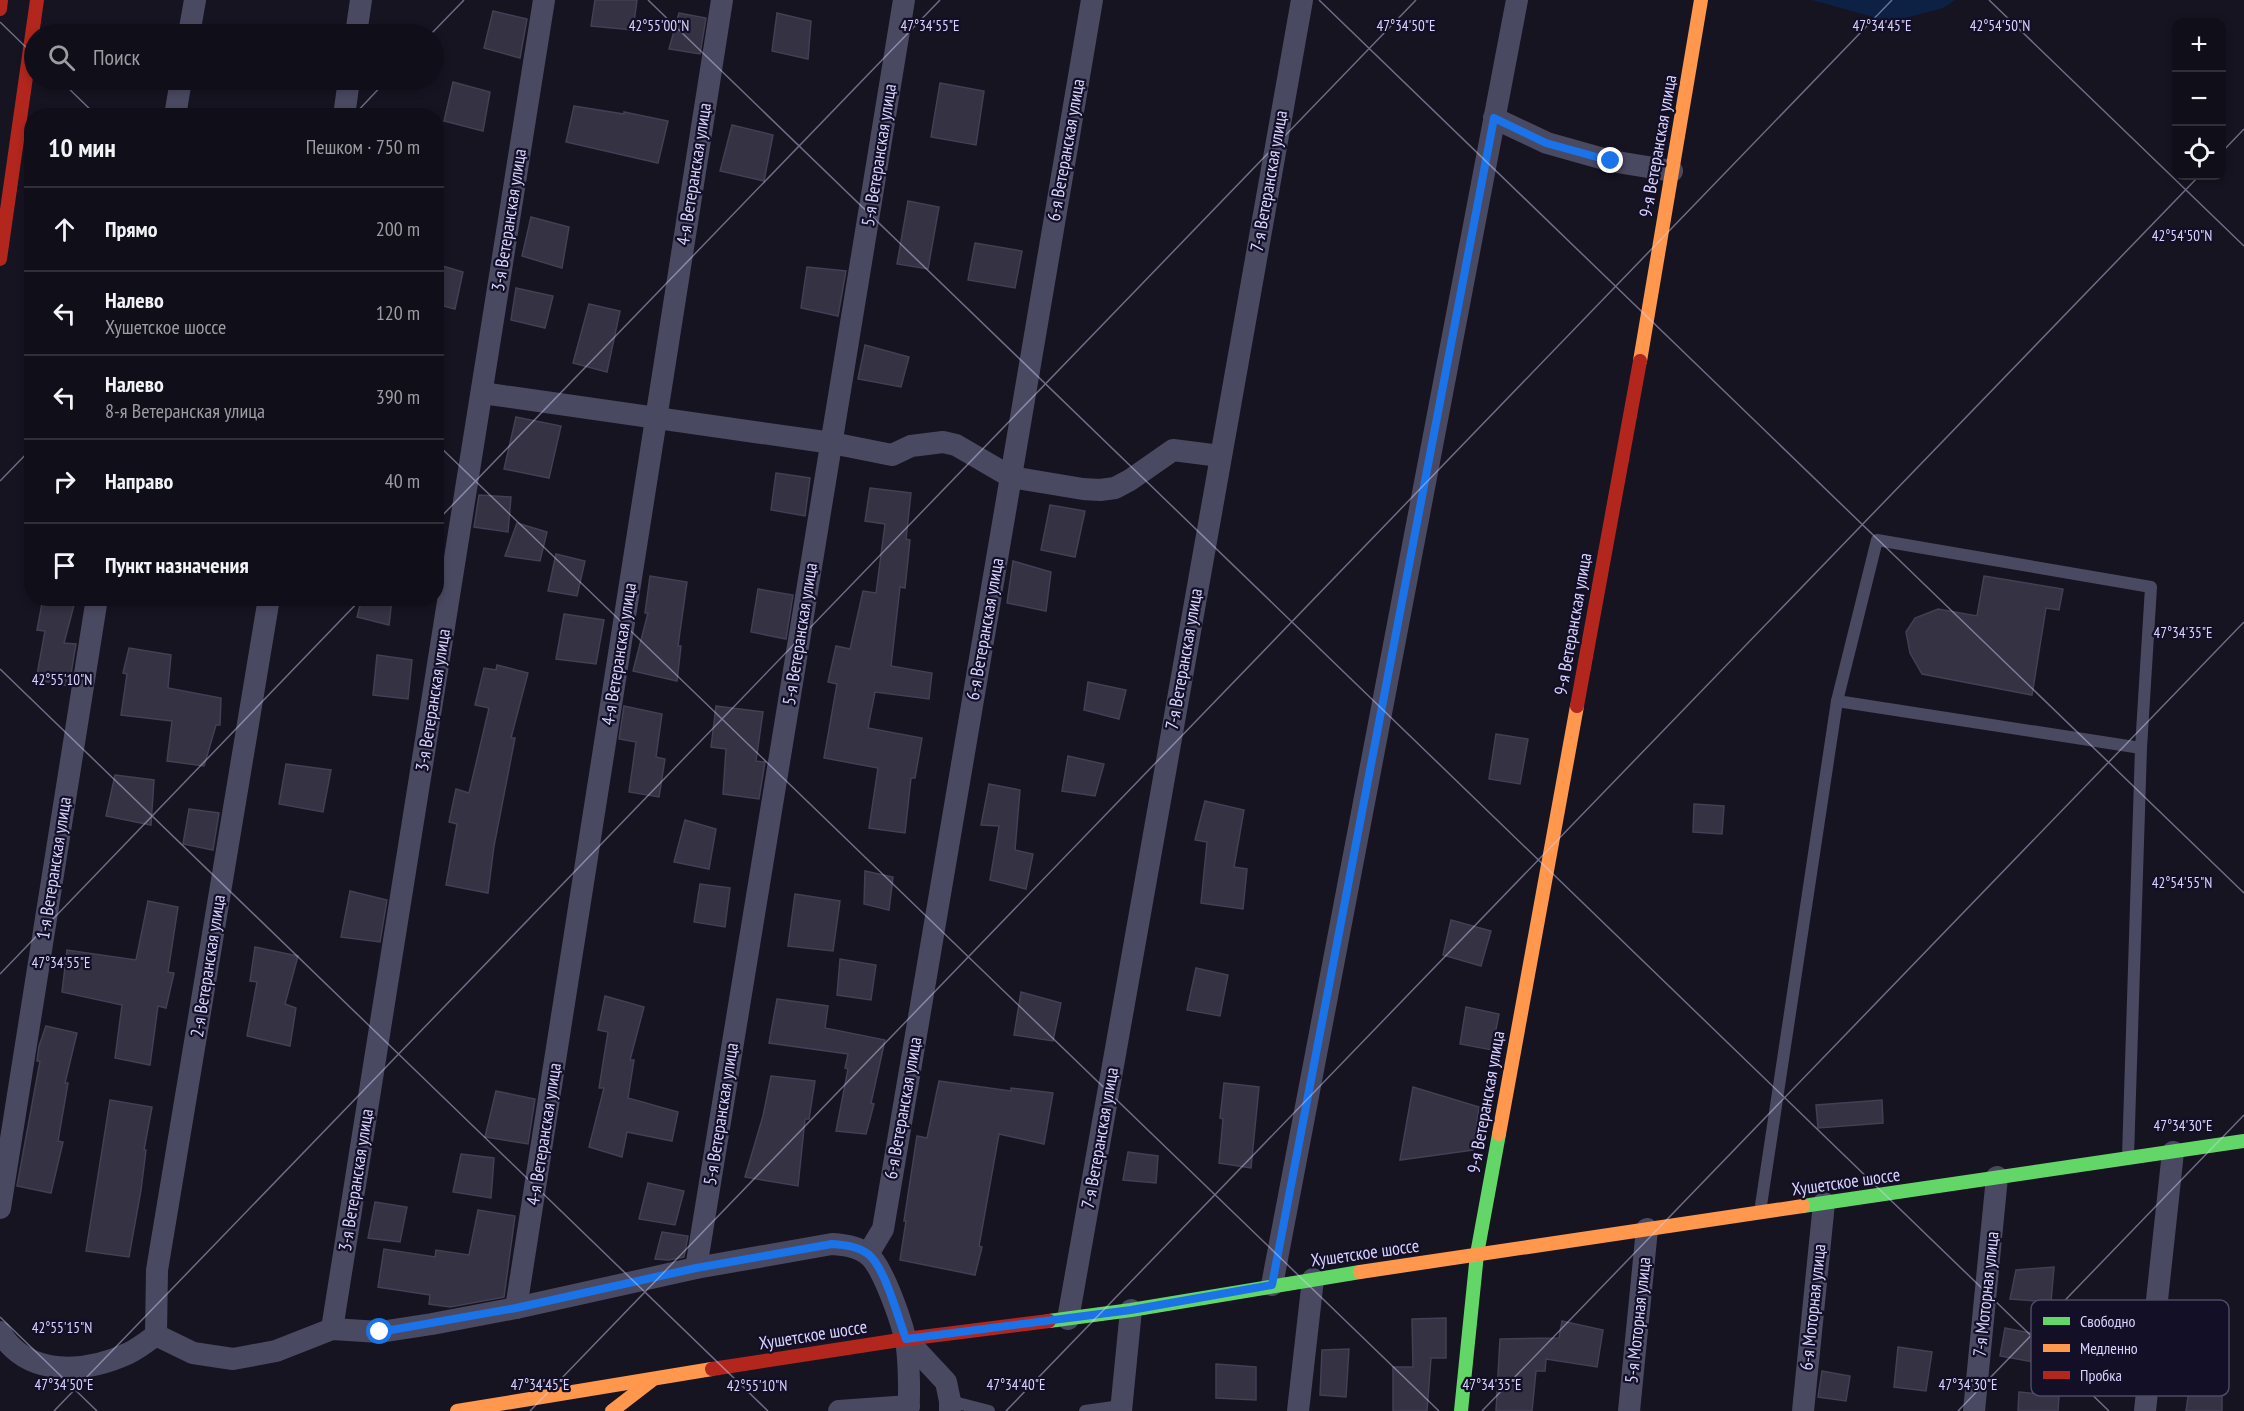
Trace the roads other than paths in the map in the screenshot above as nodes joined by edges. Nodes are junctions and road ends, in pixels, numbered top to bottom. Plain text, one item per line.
1 (1, 0) edge
2 (37, 0) edge
3 (195, 0) edge
4 (361, 0) edge
5 (544, 0) edge
6 (722, 0) edge
7 (904, 0) edge
8 (1092, 0) edge
9 (1302, 0) edge
10 (1517, 0) edge
11 (1701, 0) edge
12 (0, 9) edge
13 (34, 24) edge
14 (191, 24) edge
15 (357, 24) edge
16 (24, 90) edge
17 (179, 90) edge
18 (348, 90) edge
19 (176, 108) edge
20 (345, 108) edge
21 (1494, 118) junction
22 (1672, 171) junction
23 (0, 259) edge
24 (482, 393) junction
25 (656, 417) junction
26 (831, 443) junction
27 (1221, 456) junction
28 (1011, 477) junction
29 (96, 606) edge
30 (268, 606) edge
31 (1837, 700) junction
32 (2141, 748) junction
33 (2244, 1141) edge
34 (2173, 1152) junction
35 (2128, 1158) junction
36 (1997, 1178) junction
37 (1824, 1203) junction
38 (0, 1208) edge
39 (1760, 1212) junction
40 (1647, 1229) junction
41 (868, 1254) junction
42 (1477, 1254) junction
43 (696, 1268) junction
44 (1313, 1279) junction
45 (1272, 1285) junction
46 (2157, 1300) edge
47 (516, 1308) junction
48 (1131, 1310) junction
49 (1068, 1319) junction
50 (332, 1329) junction
51 (156, 1335) junction
52 (3, 1337) edge
53 (906, 1339) junction
54 (654, 1379) junction
55 (555, 1395) junction
56 (2147, 1396) edge
57 (950, 1406) edge
58 (908, 1408) edge
59 (1121, 1409) edge
60 (457, 1411) edge
61 (554, 1411) edge
62 (612, 1411) edge
63 (839, 1411) edge
64 (989, 1411) edge
65 (1085, 1411) edge
66 (1298, 1411) edge
67 (1461, 1411) edge
68 (1629, 1411) edge
69 (1803, 1411) edge
70 (1974, 1411) edge
71 (2145, 1411) edge

1 - 12 main road
2 - 13 main road
3 - 14 street
4 - 15 street
5 - 24 street, 3-я Ветеранская улица
6 - 25 street, 4-я Ветеранская улица
7 - 26 street, 5-я Ветеранская улица
8 - 28 street, 6-я Ветеранская улица
9 - 27 street, 7-я Ветеранская улица
10 - 21 street
11 - 22 main road, 9-я Ветеранская улица
16 - 23 main road
17 - 19 street
18 - 20 street
21 - 22 street
21 - 45 street
22 - 42 main road, 9-я Ветеранская улица
24 - 25 street
24 - 50 street, 3-я Ветеранская улица
25 - 26 street
25 - 47 street, 4-я Ветеранская улица
26 - 28 street
26 - 43 street, 5-я Ветеранская улица
27 - 28 street
27 - 49 street, 7-я Ветеранская улица
28 - 41 street, 6-я Ветеранская улица
29 - 38 street, 1-я Ветеранская улица
30 - 51 street, 2-я Ветеранская улица
31 - 32 lane
31 - 32 lane
31 - 39 lane
32 - 35 lane
33 - 34 main road, Хушетское шоссе
34 - 35 main road, Хушетское шоссе
34 - 46 street
35 - 36 main road, Хушетское шоссе
36 - 37 main road, Хушетское шоссе
36 - 70 street, 7-я Моторная улица
37 - 39 main road, Хушетское шоссе
37 - 69 street, 6-я Моторная улица
39 - 40 main road, Хушетское шоссе
40 - 42 main road, Хушетское шоссе
40 - 68 street, 5-я Моторная улица
41 - 43 street
41 - 53 street
42 - 44 main road, Хушетское шоссе
42 - 67 main road, 9-я Ветеранская улица
43 - 47 street
44 - 45 main road, Хушетское шоссе
44 - 66 street
45 - 48 main road, Хушетское шоссе
47 - 50 street
48 - 49 main road, Хушетское шоссе
48 - 59 street
49 - 53 main road, Хушетское шоссе
50 - 51 street
51 - 52 street
53 - 54 main road, Хушетское шоссе
53 - 57 street
53 - 58 street
54 - 55 main road, Хушетское шоссе
54 - 62 main road
55 - 60 main road, Хушетское шоссе
55 - 61 main road
56 - 71 street
57 - 64 lane
58 - 63 street
59 - 65 lane

